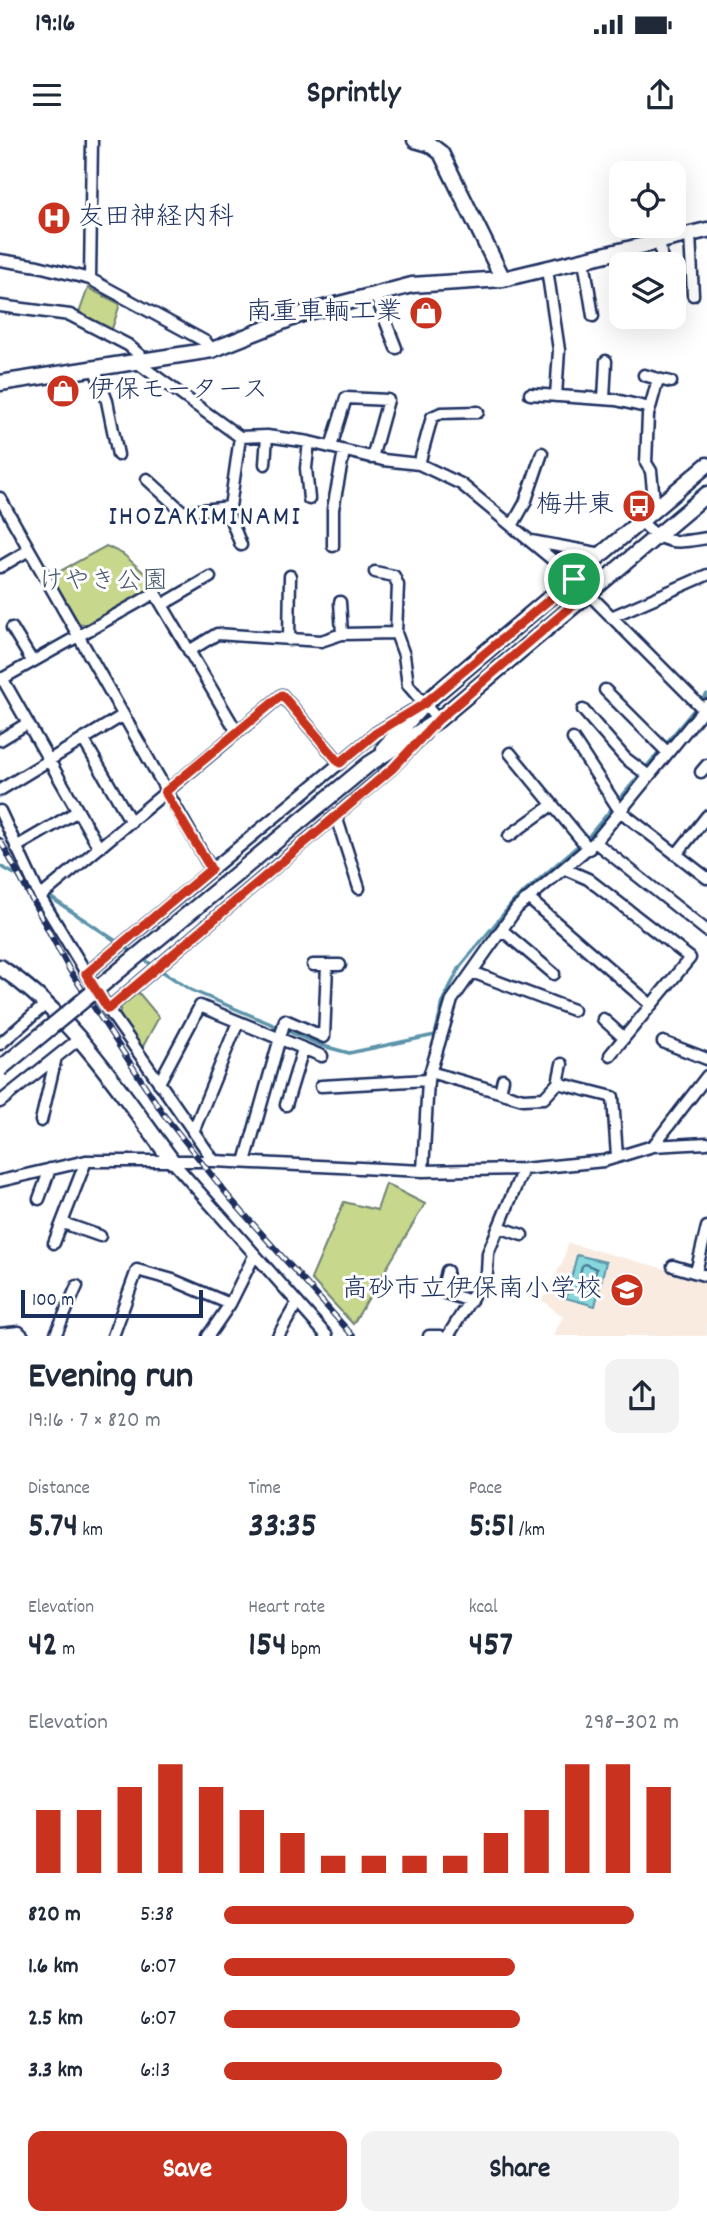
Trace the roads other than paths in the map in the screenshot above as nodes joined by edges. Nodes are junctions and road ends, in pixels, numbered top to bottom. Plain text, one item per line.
1 (93, 140) edge
2 (425, 141) edge
3 (707, 230) edge
4 (690, 234) junction
5 (660, 243) junction
6 (642, 252) edge
7 (661, 252) edge
8 (609, 258) edge
9 (0, 260) edge
10 (584, 260) junction
11 (547, 269) junction
12 (90, 279) junction
13 (503, 279) junction
14 (375, 295) junction
15 (693, 295) dead end
16 (0, 306) edge
17 (593, 316) dead end
18 (396, 348) dead end
19 (212, 350) junction
20 (606, 362) dead end
21 (144, 363) junction
22 (95, 370) junction
23 (644, 374) dead end
24 (658, 379) junction
25 (671, 382) dead end
26 (0, 383) edge
27 (530, 394) dead end
28 (556, 396) junction
29 (604, 399) junction
30 (649, 408) junction
31 (478, 412) dead end
32 (267, 436) junction
33 (240, 437) junction
34 (309, 442) junction
35 (331, 447) junction
36 (344, 451) junction
37 (542, 453) dead end
38 (118, 455) dead end
39 (372, 458) junction
40 (265, 464) dead end
41 (419, 464) junction
42 (707, 465) edge
43 (147, 479) dead end
44 (707, 494) edge
45 (0, 498) edge
46 (309, 499) dead end
47 (230, 507) junction
48 (655, 509) junction
49 (641, 521) junction
50 (512, 526) junction
51 (655, 536) junction
52 (707, 538) edge
53 (531, 541) junction
54 (241, 545) dead end
55 (333, 546) dead end
56 (29, 550) junction
57 (603, 555) junction
58 (0, 566) edge
59 (375, 572) dead end
60 (707, 575) edge
61 (290, 576) dead end
62 (210, 577) dead end
63 (574, 579) junction
64 (587, 593) junction
65 (340, 602) dead end
66 (162, 605) junction
67 (611, 617) junction
68 (12, 628) dead end
69 (396, 633) junction
70 (342, 634) junction
71 (77, 635) junction
72 (289, 640) junction
73 (189, 651) junction
74 (32, 661) junction
75 (1, 679) edge
76 (605, 690) dead end
77 (424, 704) junction
78 (706, 709) edge
79 (583, 710) dead end
80 (626, 713) junction
81 (122, 716) junction
82 (438, 720) junction
83 (615, 722) dead end
84 (28, 723) junction
85 (595, 723) junction
86 (586, 731) dead end
87 (237, 732) junction
88 (83, 739) junction
89 (573, 739) dead end
90 (0, 740) edge
91 (510, 753) dead end
92 (668, 753) junction
93 (583, 754) junction
94 (49, 760) junction
95 (571, 760) dead end
96 (340, 763) junction
97 (369, 764) junction
98 (649, 776) junction
99 (0, 790) edge
100 (165, 792) junction
101 (552, 805) junction
102 (0, 811) edge
103 (78, 811) junction
104 (620, 811) junction
105 (336, 816) junction
106 (707, 816) edge
107 (131, 822) junction
108 (509, 836) dead end
109 (592, 845) junction
110 (16, 847) junction
111 (99, 848) junction
112 (676, 855) junction
113 (211, 869) junction
114 (565, 869) junction
115 (707, 878) edge
116 (359, 888) dead end
117 (40, 897) junction
118 (529, 899) junction
119 (502, 930) junction
120 (707, 931) edge
121 (313, 965) dead end
122 (327, 965) junction
123 (340, 965) dead end
124 (0, 967) edge
125 (472, 972) junction
126 (86, 974) junction
127 (554, 974) dead end
128 (46, 1004) junction
129 (651, 1005) junction
130 (108, 1009) junction
131 (573, 1010) dead end
132 (603, 1019) dead end
133 (238, 1022) junction
134 (80, 1038) junction
135 (278, 1038) junction
136 (624, 1038) junction
137 (663, 1042) dead end
138 (0, 1044) edge
139 (303, 1048) junction
140 (610, 1055) dead end
141 (322, 1056) dead end
142 (56, 1057) junction
143 (707, 1059) edge
144 (562, 1064) dead end
145 (0, 1069) edge
146 (429, 1076) junction
147 (707, 1076) edge
148 (503, 1079) dead end
149 (159, 1083) junction
150 (558, 1083) junction
151 (321, 1086) dead end
152 (499, 1092) junction
153 (0, 1102) edge
154 (286, 1105) dead end
155 (41, 1121) dead end
156 (193, 1132) junction
157 (707, 1143) edge
158 (653, 1146) junction
159 (617, 1157) junction
160 (86, 1161) junction
161 (173, 1161) junction
162 (214, 1161) junction
163 (245, 1162) junction
164 (50, 1169) junction
165 (523, 1169) junction
166 (423, 1171) junction
167 (0, 1181) edge
168 (39, 1199) dead end
169 (63, 1223) junction
170 (499, 1227) junction
171 (707, 1227) edge
172 (522, 1235) dead end
173 (100, 1236) dead end
174 (54, 1242) dead end
175 (254, 1256) junction
176 (673, 1266) dead end
177 (447, 1270) dead end
178 (696, 1272) junction
179 (707, 1276) edge
180 (77, 1286) dead end
181 (471, 1301) junction
182 (297, 1303) junction
183 (230, 1304) junction
184 (0, 1334) edge
185 (23, 1336) edge
186 (55, 1336) edge
187 (113, 1336) edge
188 (208, 1336) edge
189 (278, 1336) edge
190 (327, 1336) edge
191 (429, 1336) edge
192 (440, 1336) edge
193 (448, 1336) edge

1 - 12 street
2 - 13 main road
3 - 4 main road
4 - 5 main road
4 - 15 street
5 - 6 main road
5 - 7 street
8 - 10 main road
9 - 12 street
10 - 11 main road
10 - 17 street
11 - 13 main road
11 - 28 street
12 - 19 street
13 - 14 main road
14 - 18 street
14 - 19 main road
16 - 21 street
19 - 21 main road
20 - 29 street
21 - 22 main road
21 - 33 street
22 - 26 main road
22 - 38 street
23 - 24 street
24 - 25 street
24 - 30 street
27 - 28 street
28 - 29 street
29 - 30 street
30 - 48 street
31 - 41 street
32 - 33 street
32 - 34 street
32 - 40 street
33 - 47 street
34 - 35 street
34 - 46 street
35 - 36 street
35 - 39 street
36 - 39 street
36 - 55 street
37 - 50 street
39 - 41 street
41 - 50 street
42 - 48 main road
43 - 47 street
44 - 51 main road
45 - 56 street
47 - 54 street
48 - 49 main road
49 - 51 street
49 - 57 main road
50 - 53 street
51 - 52 street
51 - 64 main road
53 - 57 street
53 - 63 street
56 - 58 street
56 - 71 street
57 - 63 main road
59 - 69 street
60 - 67 street
61 - 72 street
62 - 66 street
63 - 64 street
63 - 77 main road
64 - 67 street
64 - 82 main road
65 - 70 street
66 - 71 street
66 - 73 street
67 - 78 street
68 - 74 street
69 - 70 street
69 - 77 street
70 - 72 street
71 - 74 street
71 - 81 street
72 - 73 street
73 - 87 street
74 - 75 street
75 - 84 street
76 - 80 street
77 - 82 street
77 - 96 street
77 - 97 main road
78 - 92 street
79 - 85 street
80 - 83 street
80 - 92 street
81 - 88 street
81 - 100 street
82 - 97 main road
82 - 105 street
84 - 90 street
84 - 94 street
85 - 86 street
85 - 98 street
87 - 96 street
87 - 100 street
88 - 94 street
88 - 107 street
89 - 93 street
91 - 101 street
92 - 98 street
93 - 95 street
93 - 104 street
94 - 99 street
94 - 103 street
96 - 113 street
97 - 145 main road, bridge
98 - 104 street
100 - 107 street
100 - 113 street
101 - 108 street
101 - 109 street
102 - 110 street
103 - 110 street
103 - 111 street
104 - 109 street
104 - 112 street
105 - 116 street
105 - 130 street
106 - 112 street
107 - 111 street
109 - 114 street
109 - 120 street
110 - 117 street
111 - 117 street
112 - 115 street
113 - 126 street
114 - 118 street
114 - 129 street
117 - 126 street
118 - 119 street
118 - 129 street
119 - 125 street
119 - 127 street
121 - 122 street
122 - 123 street
122 - 135 street
124 - 128 main road
125 - 131 street
125 - 146 street
126 - 130 street
128 - 134 main road
128 - 138 street
129 - 136 street
130 - 149 street
132 - 136 street
133 - 135 street
133 - 149 street
133 - 156 street
134 - 142 street
134 - 161 main road
135 - 139 street
135 - 163 street
136 - 140 street
137 - 143 street
139 - 141 street
139 - 154 street
142 - 153 street
142 - 155 street
144 - 150 street
146 - 151 street
146 - 152 street
146 - 166 street
147 - 158 street
148 - 152 street
149 - 156 street
150 - 152 street
150 - 159 street
156 - 162 street
157 - 158 street
158 - 159 street
159 - 165 street
160 - 161 street
160 - 164 street
160 - 169 street
161 - 162 street
161 - 175 street
162 - 163 street
163 - 166 street
164 - 167 street
164 - 168 street
165 - 166 street
165 - 170 street
169 - 173 street
169 - 174 street
170 - 172 street
170 - 181 street
171 - 178 street
175 - 182 street
175 - 183 street
176 - 178 street
177 - 181 street
178 - 179 street
180 - 186 street
181 - 193 street
182 - 189 street
182 - 190 street
183 - 187 street
183 - 188 street
184 - 185 street
191 - 192 street

